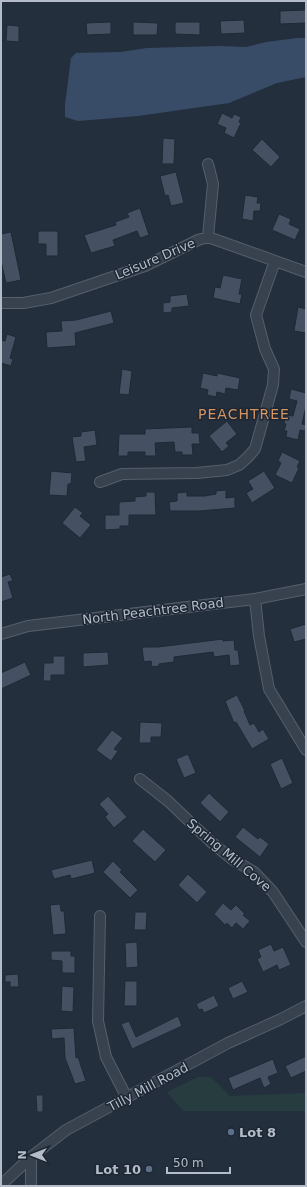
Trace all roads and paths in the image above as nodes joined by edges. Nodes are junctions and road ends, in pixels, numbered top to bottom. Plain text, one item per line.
1 (208, 164) dead end
2 (208, 237) junction
3 (275, 262) junction
4 (306, 272) edge
5 (1, 303) edge
6 (100, 482) dead end
7 (306, 589) edge
8 (255, 599) junction
9 (1, 634) edge
10 (306, 750) edge
11 (140, 779) dead end
12 (100, 916) dead end
13 (306, 942) edge
14 (306, 1006) edge
15 (126, 1098) junction
16 (31, 1157) junction
17 (1, 1185) edge
18 (31, 1186) edge

1 - 2 street
2 - 3 street, Leisure Drive
2 - 5 street, Leisure Drive
3 - 4 street, Leisure Drive
3 - 6 street
7 - 8 street, North Peachtree Road
8 - 9 street, North Peachtree Road
8 - 10 street
11 - 13 street, Spring Mill Cove
12 - 15 street
14 - 15 street, Tilly Mill Road
15 - 16 street, Tilly Mill Road
16 - 17 street, Tilly Mill Road
16 - 18 street

